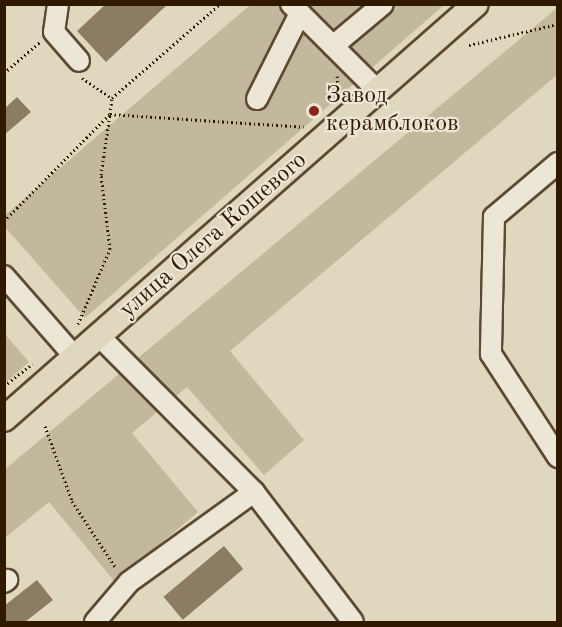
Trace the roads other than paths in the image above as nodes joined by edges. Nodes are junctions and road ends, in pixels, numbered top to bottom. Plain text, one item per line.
1 (383, 4) edge
2 (476, 4) edge
3 (58, 5) edge
4 (295, 9) edge
5 (333, 46) junction
6 (80, 61) dead end
7 (378, 91) junction
8 (256, 99) dead end
9 (558, 163) edge
10 (4, 276) edge
11 (88, 331) junction
12 (75, 357) junction
13 (4, 418) edge
14 (558, 457) edge
15 (254, 492) junction
16 (346, 620) edge
17 (95, 622) edge

1 - 5 street
2 - 7 main road, улица Олега Кошевого
3 - 6 street
4 - 5 street
4 - 8 street
5 - 7 street
7 - 11 main road, улица Олега Кошевого
9 - 14 street
10 - 12 street
11 - 12 main road, улица Олега Кошевого
11 - 15 street
12 - 13 main road, улица Олега Кошевого
15 - 16 street
15 - 17 street

